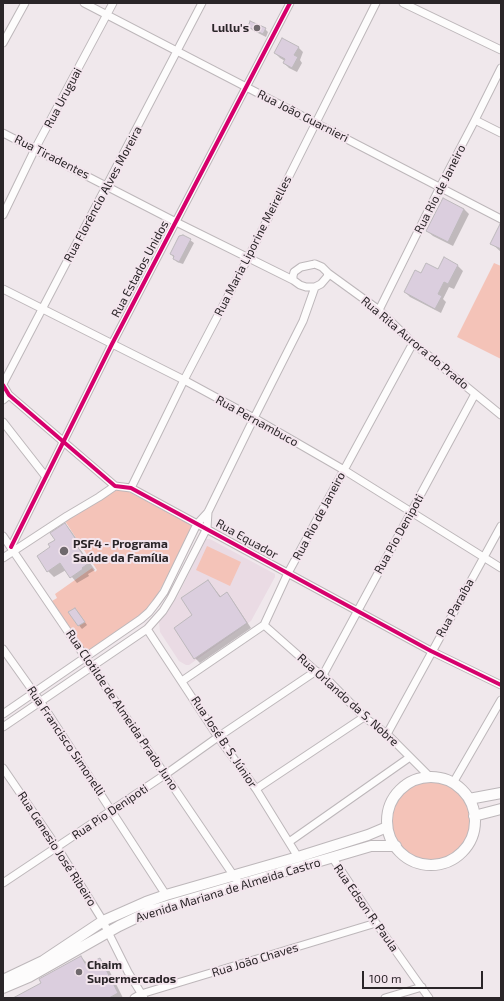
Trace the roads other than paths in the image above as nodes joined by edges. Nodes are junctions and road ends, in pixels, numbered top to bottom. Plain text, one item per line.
1 (25, 3) edge
2 (84, 3) edge
3 (113, 3) edge
4 (202, 3) edge
5 (290, 3) edge
6 (376, 3) edge
7 (403, 3) edge
8 (108, 15) junction
9 (3, 43) edge
10 (501, 50) edge
11 (178, 51) junction
12 (501, 68) edge
13 (247, 87) junction
14 (475, 120) junction
15 (315, 123) junction
16 (3, 132) edge
17 (501, 133) edge
18 (35, 149) junction
19 (107, 185) junction
20 (440, 187) junction
21 (3, 215) edge
22 (501, 219) edge
23 (176, 222) junction
24 (248, 258) junction
25 (328, 273) junction
26 (293, 280) junction
27 (315, 287) junction
28 (3, 289) edge
29 (42, 310) junction
30 (379, 310) junction
31 (414, 343) junction
32 (112, 344) junction
33 (184, 380) junction
34 (3, 385) edge
35 (9, 394) junction
36 (475, 394) junction
37 (3, 400) edge
38 (501, 415) edge
39 (254, 418) junction
40 (3, 422) edge
41 (63, 442) junction
42 (344, 470) junction
43 (46, 478) junction
44 (115, 486) junction
45 (131, 488) junction
46 (411, 511) junction
47 (208, 512) junction
48 (197, 524) junction
49 (501, 526) edge
50 (207, 528) junction
51 (3, 536) edge
52 (12, 549) junction
53 (483, 557) junction
54 (3, 558) edge
55 (501, 568) edge
56 (288, 573) junction
57 (358, 610) junction
58 (264, 625) junction
59 (147, 629) junction
60 (3, 650) edge
61 (432, 651) junction
62 (86, 658) junction
63 (91, 667) junction
64 (316, 671) junction
65 (323, 675) junction
66 (182, 681) junction
67 (501, 685) edge
68 (34, 692) junction
69 (501, 700) edge
70 (40, 701) junction
71 (5, 713) edge
72 (364, 717) junction
73 (13, 720) junction
74 (3, 727) edge
75 (387, 734) junction
76 (218, 737) junction
77 (410, 757) junction
78 (3, 768) edge
79 (166, 774) junction
80 (430, 777) junction
81 (453, 783) junction
82 (256, 789) junction
83 (501, 793) edge
84 (470, 799) junction
85 (501, 809) edge
86 (112, 810) junction
87 (474, 816) junction
88 (387, 827) junction
89 (289, 842) junction
90 (396, 846) junction
91 (57, 847) junction
92 (298, 857) junction
93 (332, 857) junction
94 (233, 875) junction
95 (3, 883) edge
96 (240, 885) junction
97 (166, 895) junction
98 (104, 921) junction
99 (376, 923) junction
100 (108, 932) junction
101 (3, 980) edge
102 (422, 987) junction
103 (3, 988) edge
104 (143, 996) edge
105 (134, 998) edge
106 (385, 998) edge
107 (429, 998) edge

1 - 9 street
2 - 8 street, Rua João Guarnieri
3 - 8 street, Rua Uruguai
4 - 11 street, Rua Florêncio Alves Moreira
5 - 13 street, Rua Estados Unidos
6 - 15 street, Rua Maria Liporine Meirelles
7 - 10 street
8 - 11 street, Rua João Guarnieri
8 - 18 street, Rua Uruguai
11 - 13 street, Rua João Guarnieri
11 - 19 street, Rua Florêncio Alves Moreira
12 - 14 street, Rua Rio de Janeiro
13 - 15 street, Rua João Guarnieri
13 - 23 street, Rua Estados Unidos
14 - 17 street
14 - 20 street, Rua Rio de Janeiro
15 - 20 street, Rua João Guarnieri
15 - 24 street, Rua Maria Liporine Meirelles
16 - 18 street, Rua Tiradentes
18 - 19 street, Rua Tiradentes
18 - 21 street, Rua Uruguai
19 - 23 street, Rua Tiradentes
19 - 29 street, Rua Florêncio Alves Moreira
20 - 22 street, Rua João Guarnieri
20 - 30 street, Rua Rio de Janeiro
23 - 24 street, Rua Tiradentes
23 - 32 street, Rua Estados Unidos
24 - 26 street, Rua Tiradentes
24 - 33 street, Rua Maria Liporine Meirelles
25 - 26 street
25 - 27 street
25 - 30 street, Rua Rita Aurora do Prado
26 - 27 street
27 - 39 street
28 - 29 street, Rua Pernambuco
29 - 32 street, Rua Pernambuco
29 - 34 street, Rua Florêncio Alves Moreira
30 - 31 street, Rua Rita Aurora do Prado
31 - 36 street, Rua Rita Aurora do Prado
31 - 42 street, Rua Rio de Janeiro
32 - 33 street, Rua Pernambuco
32 - 41 street, Rua Estados Unidos
33 - 39 street, Rua Pernambuco
33 - 45 street, Rua Maria Liporine Meirelles
34 - 35 street
35 - 37 street
35 - 41 street
36 - 38 street, Rua Rita Aurora do Prado
36 - 46 street, Rua Pio Denipoti
39 - 42 street, Rua Pernambuco
39 - 47 street
40 - 43 street
41 - 43 street, Rua Estados Unidos
41 - 44 street
42 - 46 street, Rua Pernambuco
42 - 56 street, Rua Rio de Janeiro
43 - 52 street, Rua Estados Unidos
44 - 45 street, Rua Equador
44 - 52 street
45 - 48 street, Rua Equador
46 - 53 street, Rua Pernambuco
46 - 57 street, Rua Pio Denipoti
47 - 48 street
47 - 50 street
48 - 50 street, Rua Equador
48 - 62 street
49 - 53 street, Rua Paraíba
50 - 56 street, Rua Equador
50 - 59 street
51 - 52 street, Rua Clotilde de Almeida Prado Juno
52 - 54 street
52 - 62 street, Rua Clotilde de Almeida Prado Juno
53 - 55 street, Rua Pernambuco
53 - 61 street, Rua Paraíba
56 - 57 street, Rua Equador
56 - 58 street, Rua Rio de Janeiro
57 - 61 street, Rua Equador
57 - 65 street, Rua Pio Denipoti
58 - 64 street, Rua Orlando da S. Nobre
58 - 66 street
59 - 63 street
59 - 66 street, Rua José B. S. Júnior
60 - 68 street, Rua Francisco Simonelli
61 - 67 street, Rua Equador
61 - 75 street, Rua Paraíba
62 - 63 street, Rua Clotilde de Almeida Prado Juno
62 - 68 street
63 - 70 street
63 - 79 street, Rua Clotilde de Almeida Prado Juno
64 - 65 street, Rua Orlando da S. Nobre
64 - 76 street, Rua Pio Denipoti
65 - 72 street, Rua Orlando da S. Nobre
66 - 76 street, Rua José B. S. Júnior
68 - 70 street, Rua Francisco Simonelli
68 - 71 street
69 - 81 street
70 - 73 street
70 - 86 street, Rua Francisco Simonelli
71 - 73 street
72 - 75 street, Rua Orlando da S. Nobre
72 - 82 street
73 - 74 street
75 - 77 street, Rua Orlando da S. Nobre
76 - 79 street, Rua Pio Denipoti
76 - 82 street, Rua José B. S. Júnior
77 - 80 street, Rua Orlando da S. Nobre
77 - 89 street
78 - 91 street, Rua Genesio José Ribeiro
79 - 86 street, Rua Pio Denipoti
79 - 94 street, Rua Clotilde de Almeida Prado Juno
80 - 81 main road
80 - 88 main road
81 - 84 main road
82 - 89 street, Rua José B. S. Júnior
83 - 84 main road
84 - 87 main road
85 - 87 main road
86 - 91 street, Rua Pio Denipoti
86 - 97 street, Rua Francisco Simonelli
87 - 90 main road
88 - 90 main road
88 - 92 main road, Avenida Mariana de Almeida Castro
89 - 92 street, Rua José B. S. Júnior
90 - 93 main road, Avenida Mariana de Almeida Castro
91 - 95 street, Rua Pio Denipoti
91 - 98 street, Rua Genesio José Ribeiro
92 - 94 main road, Avenida Mariana de Almeida Castro
93 - 96 main road, Avenida Mariana de Almeida Castro
93 - 99 street, Rua Edson R. Paula
94 - 96 street, Rua Clotilde de Almeida Prado Juno
94 - 97 main road, Avenida Mariana de Almeida Castro
96 - 100 main road, Avenida Mariana de Almeida Castro
97 - 98 main road, Avenida Mariana de Almeida Castro
98 - 100 street, Rua Genesio José Ribeiro
98 - 101 main road, Avenida Mariana de Almeida Castro
99 - 102 street, Rua Edson R. Paula
99 - 104 street, Rua João Chaves
100 - 103 main road, Avenida Mariana de Almeida Castro
100 - 104 street, Rua Genesio José Ribeiro
102 - 106 street
102 - 107 street, Rua Edson R. Paula
104 - 105 street, Rua João Chaves

